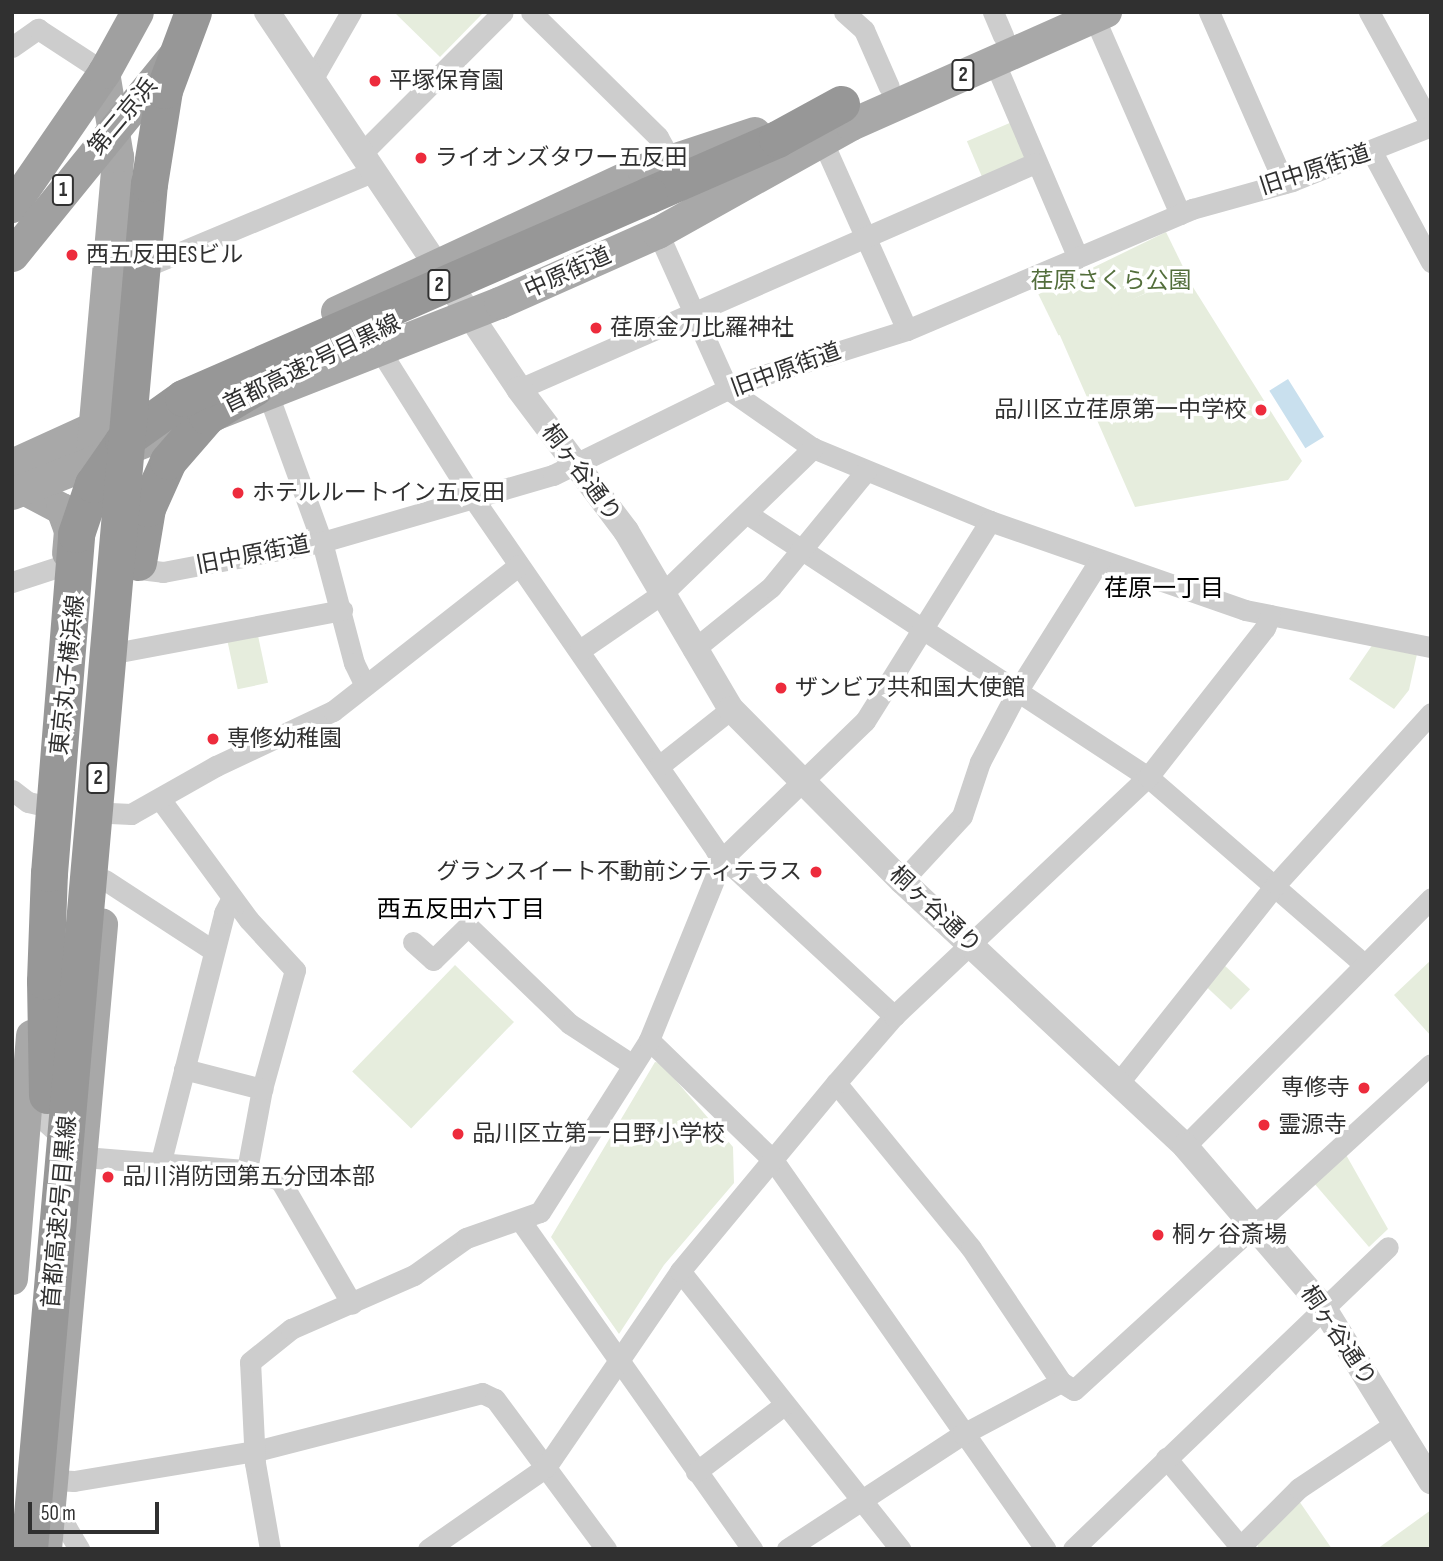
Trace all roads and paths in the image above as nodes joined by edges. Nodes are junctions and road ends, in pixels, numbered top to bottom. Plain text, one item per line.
1 (137, 12) edge
2 (267, 12) edge
3 (351, 12) edge
4 (503, 12) edge
5 (531, 12) edge
6 (844, 12) edge
7 (1057, 12) edge
8 (1209, 12) edge
9 (1369, 12) edge
10 (1100, 15) edge
11 (190, 18) edge
12 (996, 36) edge
13 (12, 47) edge
14 (104, 72) junction
15 (313, 78) junction
16 (889, 86) junction
17 (841, 104) junction
18 (1431, 126) edge
19 (115, 127) junction
20 (822, 139) junction
21 (1373, 152) junction
22 (671, 159) junction
23 (368, 162) junction
24 (1035, 163) junction
25 (1284, 183) junction
26 (12, 206) edge
27 (654, 212) junction
28 (1180, 214) junction
29 (867, 236) junction
30 (12, 255) edge
31 (1079, 258) junction
32 (1431, 262) edge
33 (152, 264) junction
34 (437, 265) junction
35 (693, 312) junction
36 (470, 316) junction
37 (907, 330) junction
38 (381, 352) junction
39 (519, 389) junction
40 (728, 389) junction
41 (268, 394) junction
42 (138, 405) junction
43 (206, 420) junction
44 (97, 428) junction
45 (137, 447) junction
46 (813, 448) junction
47 (93, 461) junction
48 (574, 464) junction
49 (866, 471) junction
50 (16, 483) edge
51 (475, 501) junction
52 (749, 515) junction
53 (990, 521) junction
54 (322, 542) junction
55 (806, 550) junction
56 (1100, 560) junction
57 (67, 564) junction
58 (519, 565) junction
59 (131, 568) junction
60 (12, 582) edge
61 (663, 593) junction
62 (342, 610) junction
63 (1270, 615) junction
64 (926, 631) junction
65 (1431, 647) edge
66 (693, 649) junction
67 (580, 650) junction
68 (125, 651) junction
69 (365, 686) junction
70 (1018, 690) junction
71 (731, 709) junction
72 (1431, 713) edge
73 (659, 766) junction
74 (1147, 777) junction
75 (801, 780) junction
76 (12, 790) edge
77 (160, 799) junction
78 (53, 808) junction
79 (110, 813) junction
80 (723, 858) junction
81 (97, 877) junction
82 (902, 881) junction
83 (1276, 884) junction
84 (232, 898) junction
85 (1431, 898) edge
86 (413, 942) dead end
87 (973, 946) junction
88 (214, 951) junction
89 (1363, 963) junction
90 (894, 1016) junction
91 (649, 1040) junction
92 (1431, 1064) edge
93 (633, 1065) junction
94 (184, 1069) junction
95 (1121, 1081) junction
96 (836, 1083) junction
97 (262, 1089) junction
98 (29, 1102) edge
99 (1185, 1146) junction
100 (84, 1157) junction
101 (773, 1160) junction
102 (160, 1165) junction
103 (247, 1170) junction
104 (520, 1220) junction
105 (1254, 1225) junction
106 (1388, 1247) dead end
107 (680, 1271) junction
108 (12, 1279) edge
109 (352, 1304) junction
110 (1324, 1307) junction
111 (616, 1360) junction
112 (1061, 1382) junction
113 (784, 1405) junction
114 (1395, 1424) junction
115 (963, 1434) junction
116 (256, 1451) junction
117 (1166, 1458) junction
118 (546, 1467) junction
119 (696, 1472) junction
120 (54, 1480) junction
121 (1431, 1481) edge
122 (12, 1499) edge
123 (860, 1499) junction
124 (51, 1516) junction
125 (1240, 1548) edge
126 (29, 1549) edge
127 (46, 1549) edge
128 (79, 1549) edge
129 (270, 1549) edge
130 (428, 1549) edge
131 (606, 1549) edge
132 (752, 1549) edge
133 (787, 1549) edge
134 (900, 1549) edge
135 (1045, 1549) edge
136 (1073, 1549) edge

1 - 14 highway, 第二京浜 / 1
2 - 15 street, 桐ヶ谷通り
3 - 15 street
4 - 23 street
5 - 22 street
6 - 16 street
7 - 12 main road, 2
8 - 25 street
9 - 18 street
10 - 12 main road, 2
10 - 28 street
11 - 19 highway, 第二京浜 / 1
11 - 33 main road, 2
11 - 81 highway, 首都高速2号目黒線 / 2, bridge
11 - 98 highway, 首都高速2号目黒線 / 2, bridge
12 - 16 main road, 2
12 - 20 main road, 2
12 - 24 street
13 - 14 street
14 - 19 main road, 東京丸子横浜線 / 2
14 - 26 highway, 第二京浜 / 1
15 - 23 street, 桐ヶ谷通り
16 - 17 main road, 2
17 - 22 main road, 2
17 - 27 highway, 首都高速2号目黒線 / 2
18 - 21 street, 旧中原街道
19 - 30 highway, 第二京浜 / 1
19 - 44 main road, 東京丸子横浜線 / 2
20 - 27 highway, 首都高速2号目黒線 / 2
20 - 29 street
21 - 25 street, 旧中原街道
21 - 32 street
22 - 34 main road, 2
23 - 33 street
23 - 34 street, 桐ヶ谷通り
24 - 29 street
24 - 31 street
25 - 28 street, 旧中原街道
27 - 35 street
27 - 36 main road, 中原街道 / 2
27 - 81 highway, 首都高速2号目黒線 / 2, bridge
27 - 98 highway, 首都高速2号目黒線 / 2, bridge
28 - 31 street, 旧中原街道
29 - 35 street
29 - 37 street
31 - 37 street, 旧中原街道
33 - 42 main road, 2
34 - 36 street, 桐ヶ谷通り
34 - 42 main road, 2
35 - 39 street
35 - 40 street
36 - 38 main road, 中原街道 / 2
36 - 39 street, 桐ヶ谷通り
37 - 40 street, 旧中原街道
38 - 41 main road, 中原街道 / 2
38 - 51 street
39 - 48 street, 桐ヶ谷通り
40 - 46 street
40 - 48 street, 旧中原街道
41 - 43 main road, 中原街道 / 2
41 - 54 street
42 - 44 main road, 2
42 - 45 main road, 2
43 - 45 main road, 中原街道 / 2
43 - 59 main road, 2
44 - 47 main road, 東京丸子横浜線 / 2
44 - 50 main road, 2
45 - 47 main road, 中原街道 / 2
45 - 59 main road, 2
46 - 49 street
46 - 52 street
47 - 50 main road, 中原街道 / 2
47 - 78 main road, 東京丸子横浜線 / 2
48 - 51 street, 旧中原街道
48 - 61 street, 桐ヶ谷通り
49 - 53 street
49 - 55 street
50 - 57 main road
51 - 54 street, 旧中原街道
51 - 58 street
52 - 55 street
52 - 61 street
53 - 56 street
53 - 64 street
54 - 59 street, 旧中原街道
54 - 62 street
55 - 64 street
55 - 66 street
56 - 63 street
56 - 70 street
57 - 60 street
57 - 78 main road
58 - 67 street
58 - 69 street
59 - 68 main road, 2
61 - 66 street, 桐ヶ谷通り
61 - 67 street
62 - 68 street
62 - 69 street
63 - 65 street
63 - 74 street
64 - 70 street
64 - 75 street
66 - 71 street, 桐ヶ谷通り
67 - 73 street
68 - 79 main road, 2
69 - 77 street
70 - 74 street
70 - 82 street
71 - 73 street
71 - 75 street, 桐ヶ谷通り
72 - 83 street
73 - 80 street
74 - 83 street
74 - 87 street
75 - 80 street
75 - 82 street, 桐ヶ谷通り
76 - 78 street
77 - 79 street
77 - 84 street
78 - 98 main road, 東京丸子横浜線 / 2
79 - 81 main road, 2
80 - 90 street
80 - 91 street
81 - 88 street
81 - 100 main road, 2
81 - 126 highway, 首都高速2号目黒線 / 2, bridge
82 - 87 street, 桐ヶ谷通り
83 - 89 street
83 - 95 street
84 - 88 street
84 - 97 street
85 - 89 street
86 - 93 street
87 - 90 street
87 - 95 street, 桐ヶ谷通り
88 - 94 street
89 - 99 street
90 - 96 street
91 - 93 street
91 - 101 street
92 - 105 street
93 - 104 street
94 - 97 street
94 - 102 street
95 - 99 street, 桐ヶ谷通り
96 - 101 street
96 - 112 street
97 - 103 street
98 - 100 street
98 - 108 main road, 東京丸子横浜線 / 2
98 - 122 highway, 首都高速2号目黒線 / 2
99 - 105 street, 桐ヶ谷通り
100 - 102 street
100 - 120 main road, 2
101 - 107 street
101 - 115 street
102 - 103 street
103 - 109 street
104 - 109 street
104 - 111 street
105 - 110 street, 桐ヶ谷通り
105 - 112 street
106 - 110 street
107 - 111 street
107 - 113 street
109 - 116 street
110 - 114 street, 桐ヶ谷通り
110 - 117 street
111 - 118 street
111 - 119 street
112 - 115 street
113 - 119 street
113 - 123 street
114 - 121 street, 桐ヶ谷通り
114 - 125 street
115 - 123 street
115 - 135 street
116 - 118 street
116 - 120 street
116 - 129 street
117 - 125 street
117 - 136 street
118 - 130 street
118 - 131 street
119 - 132 street
120 - 124 main road, 2
123 - 133 street
123 - 134 street
124 - 127 main road, 2
124 - 128 street

